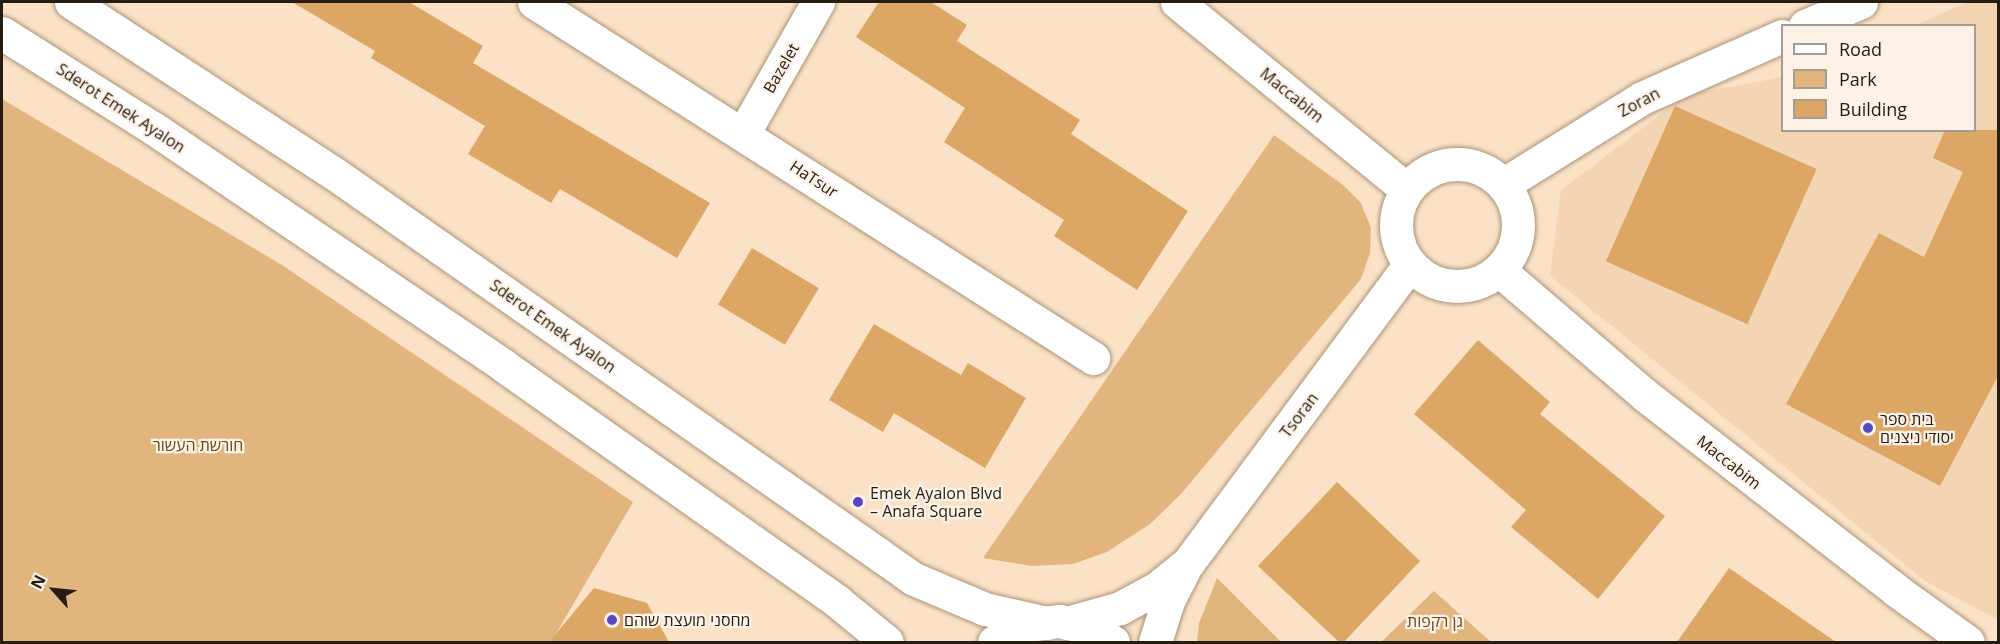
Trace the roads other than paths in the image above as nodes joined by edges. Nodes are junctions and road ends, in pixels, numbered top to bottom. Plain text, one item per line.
1 (70, 2) edge
2 (534, 2) edge
3 (818, 2) edge
4 (1178, 2) edge
5 (1861, 2) edge
6 (1810, 24) edge
7 (2, 33) edge
8 (1781, 36) edge
9 (743, 134) junction
10 (1504, 184) junction
11 (1406, 189) junction
12 (1409, 266) junction
13 (1499, 270) junction
14 (1093, 358) dead end
15 (1188, 563) junction
16 (1057, 623) junction
17 (886, 642) edge
18 (994, 642) edge
19 (1113, 642) edge
20 (1155, 642) edge
21 (1968, 642) edge

1 - 16 street, Sderot Emek Ayalon
2 - 9 street, HaTsur
3 - 9 street, Bazelet
4 - 11 street, Maccabim
5 - 6 street
7 - 17 street, Sderot Emek Ayalon
8 - 10 street, Zoran
9 - 14 street, HaTsur
10 - 11 street
10 - 13 street
11 - 12 street
12 - 13 street
12 - 15 street, Tsoran
13 - 21 street, Maccabim
15 - 16 street, Tsoran
15 - 20 street, Tsoran
16 - 18 street, Tsoran
16 - 19 street, Sderot Emek Ayalon

